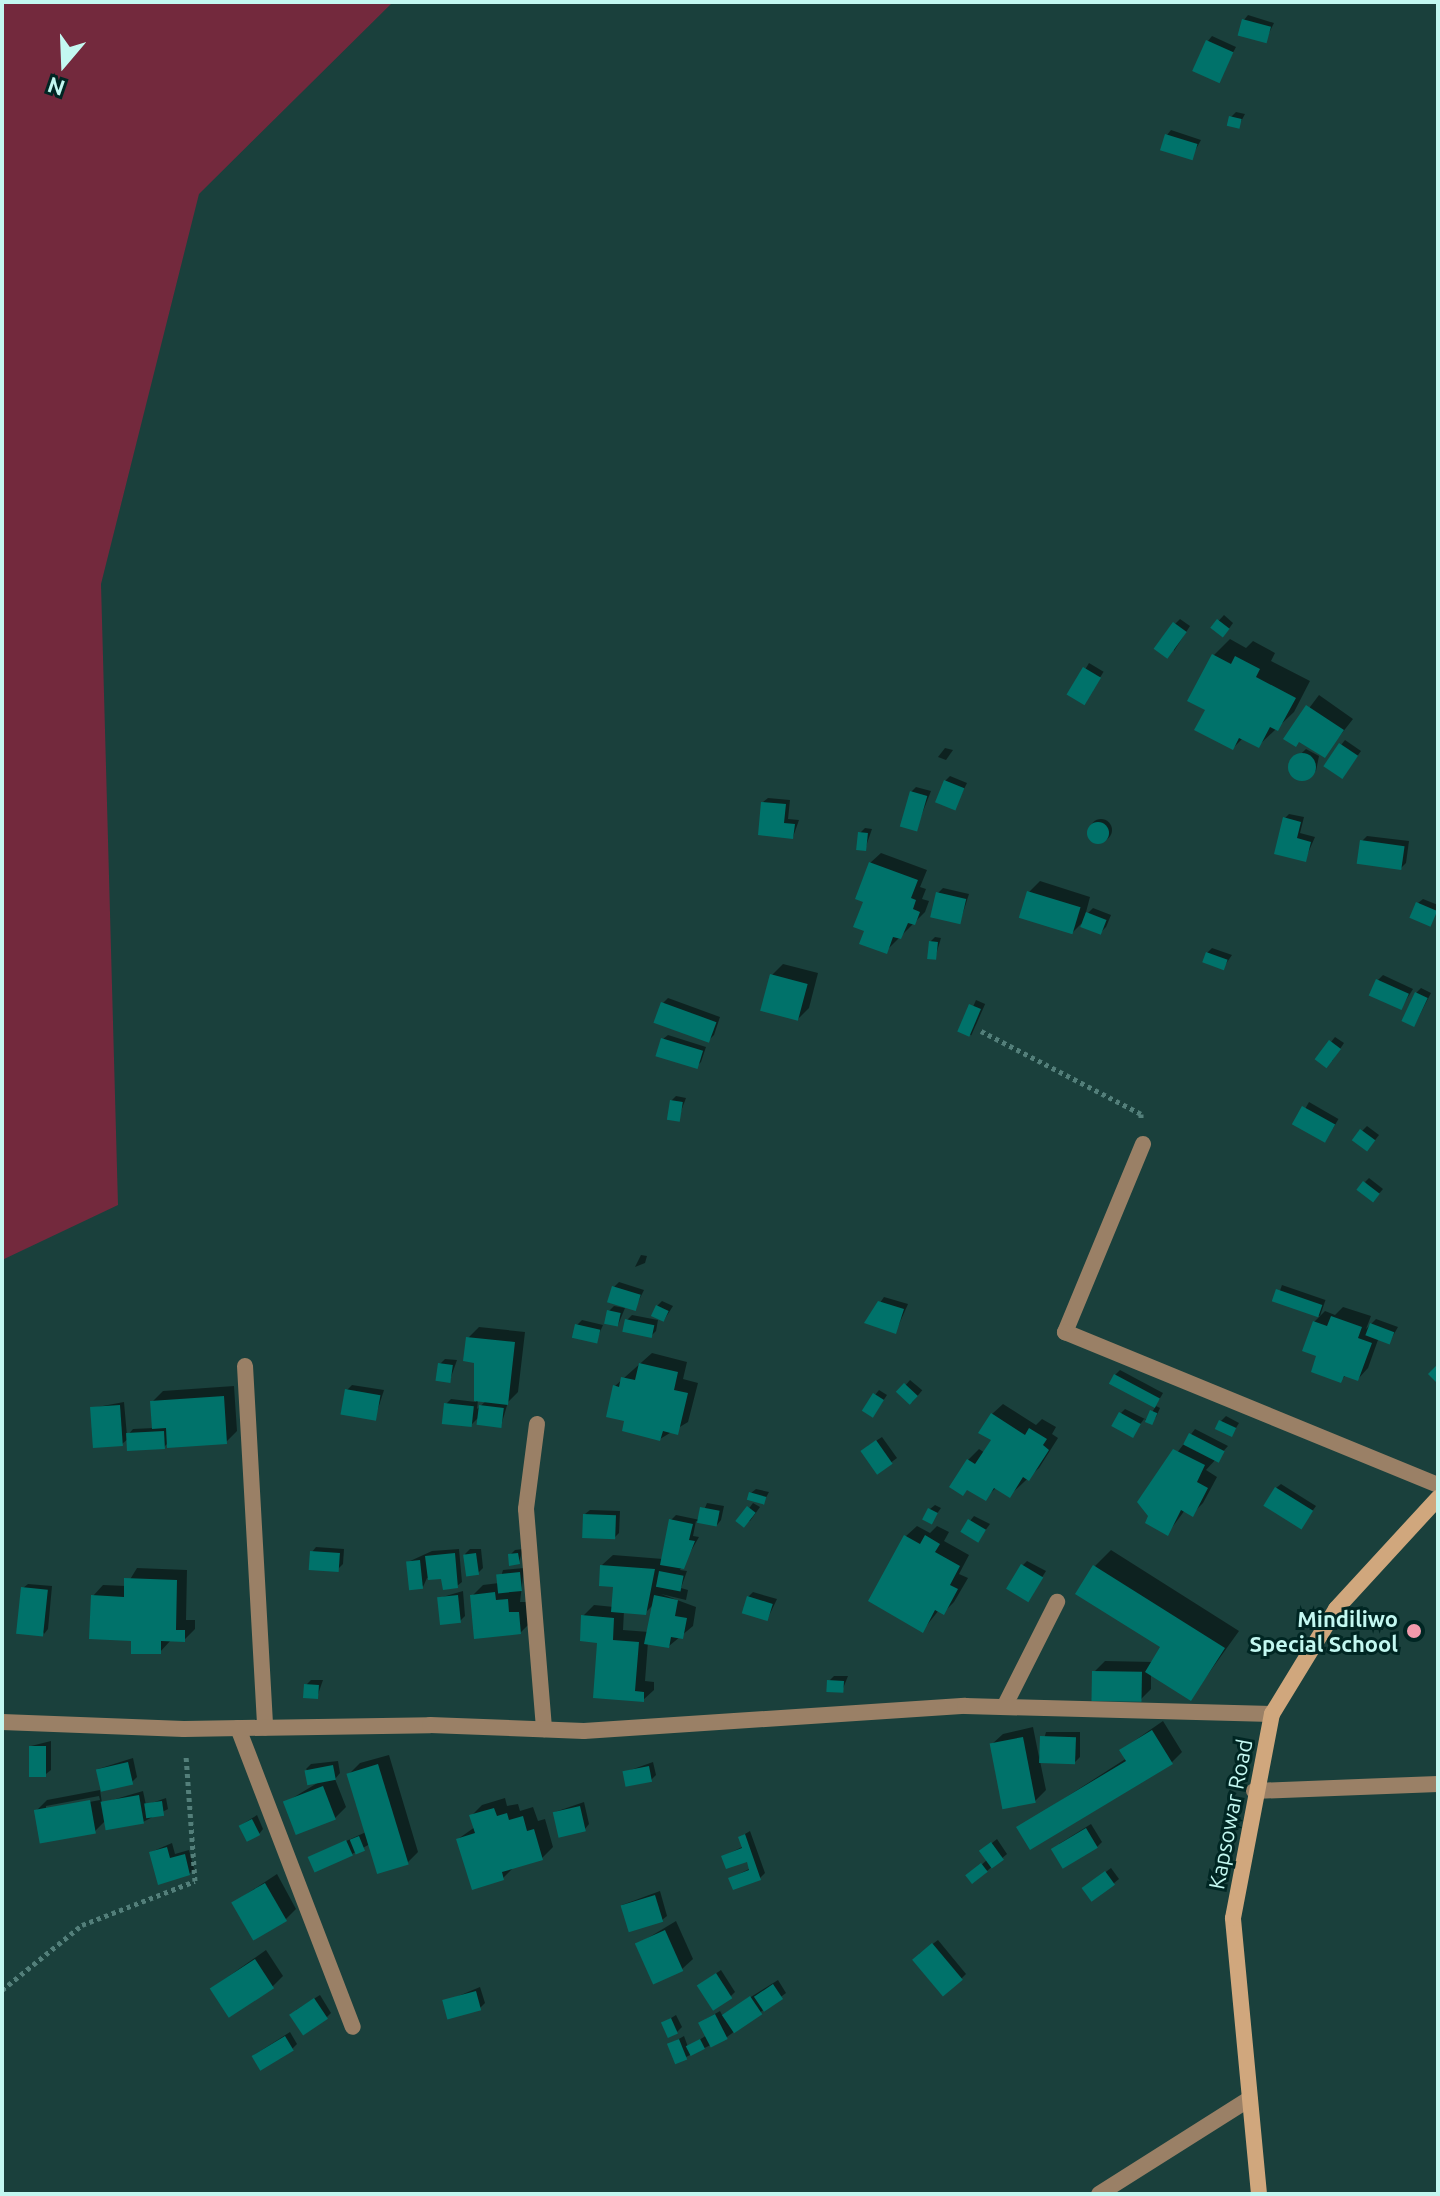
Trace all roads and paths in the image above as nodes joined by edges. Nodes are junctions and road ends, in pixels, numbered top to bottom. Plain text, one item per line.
1 (981, 1031) dead end
2 (1143, 1144) joint
3 (245, 1366) dead end
4 (537, 1424) dead end
5 (1438, 1485) edge
6 (1438, 1498) edge
7 (1057, 1602) dead end
8 (1004, 1707) junction
9 (1272, 1714) junction
10 (2, 1722) edge
11 (265, 1727) junction
12 (238, 1728) junction
13 (184, 1729) junction
14 (544, 1729) junction
15 (1438, 1784) edge
16 (1254, 1791) junction
17 (2, 1990) edge
18 (353, 2027) dead end
19 (1249, 2099) junction
20 (1099, 2194) edge
21 (1259, 2194) edge

1 - 2 path
2 - 5 street
3 - 11 street
4 - 14 street
6 - 9 main road, Kapsowar Road
7 - 8 street
8 - 9 street
8 - 14 street
9 - 16 main road, Kapsowar Road
10 - 13 street
11 - 12 street
11 - 14 street
12 - 13 street
12 - 18 street
13 - 17 path
15 - 16 street
16 - 19 main road, Kapsowar Road
19 - 20 street
19 - 21 main road, Kapsowar Road

